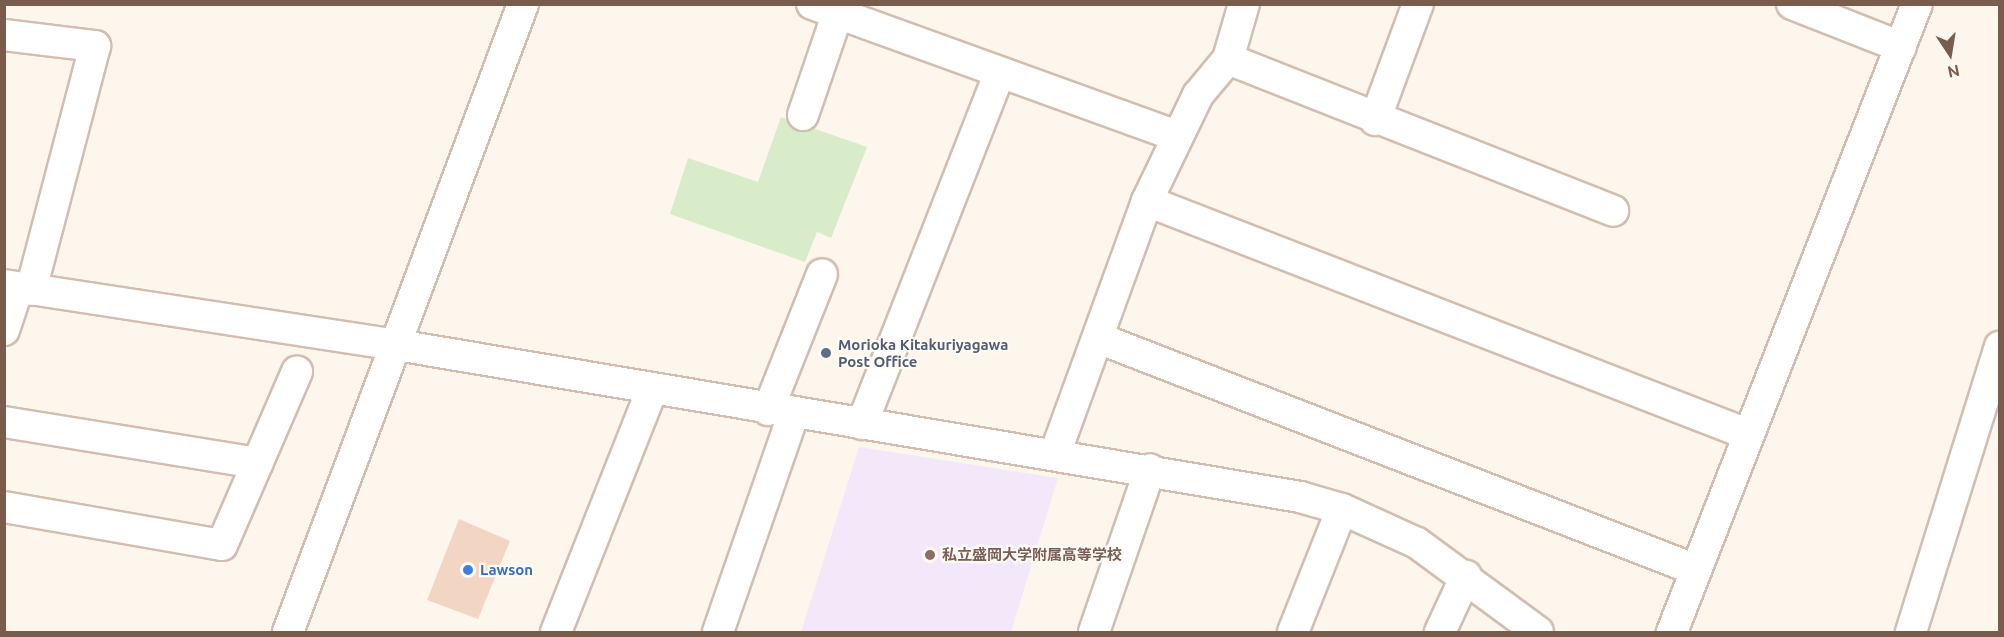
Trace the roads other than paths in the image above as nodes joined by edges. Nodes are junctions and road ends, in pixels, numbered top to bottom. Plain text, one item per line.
1 (522, 4) edge
2 (1244, 4) edge
3 (1418, 4) edge
4 (1792, 4) edge
5 (1917, 4) edge
6 (824, 10) edge
7 (4, 35) edge
8 (1901, 47) junction
9 (1228, 59) junction
10 (999, 75) junction
11 (803, 115) dead end
12 (1375, 120) junction
13 (1176, 136) junction
14 (1147, 201) junction
15 (1613, 211) dead end
16 (822, 274) dead end
17 (18, 288) edge
18 (4, 330) edge
19 (1098, 338) junction
20 (397, 345) junction
21 (2000, 347) edge
22 (297, 372) dead end
23 (652, 390) junction
24 (781, 412) junction
25 (4, 422) edge
26 (862, 424) junction
27 (1748, 434) junction
28 (1055, 454) junction
29 (258, 463) junction
30 (1150, 469) junction
31 (4, 507) edge
32 (1342, 509) junction
33 (1696, 570) junction
34 (1466, 576) junction
35 (288, 633) edge
36 (556, 633) edge
37 (718, 633) edge
38 (1094, 633) edge
39 (1293, 633) edge
40 (1440, 633) edge
41 (1538, 633) edge
42 (1672, 633) edge
43 (1911, 633) edge

1 - 20 street
2 - 9 street
3 - 12 street
4 - 8 street
5 - 8 street
6 - 10 street
6 - 11 street
7 - 17 street
8 - 27 street
9 - 12 street
9 - 13 street
10 - 13 street
10 - 26 street
12 - 15 street
13 - 14 street
14 - 19 street
14 - 27 street
16 - 24 street
17 - 18 street
17 - 20 street
19 - 28 street
19 - 33 street
20 - 23 street
20 - 35 street
21 - 43 street
22 - 29 street
23 - 24 street
23 - 36 street
24 - 26 street
24 - 37 street
25 - 29 street
26 - 28 street
27 - 33 street
28 - 30 street
29 - 31 street
30 - 32 street
30 - 38 street
32 - 34 street
32 - 39 street
33 - 42 street
34 - 40 street
34 - 41 street

